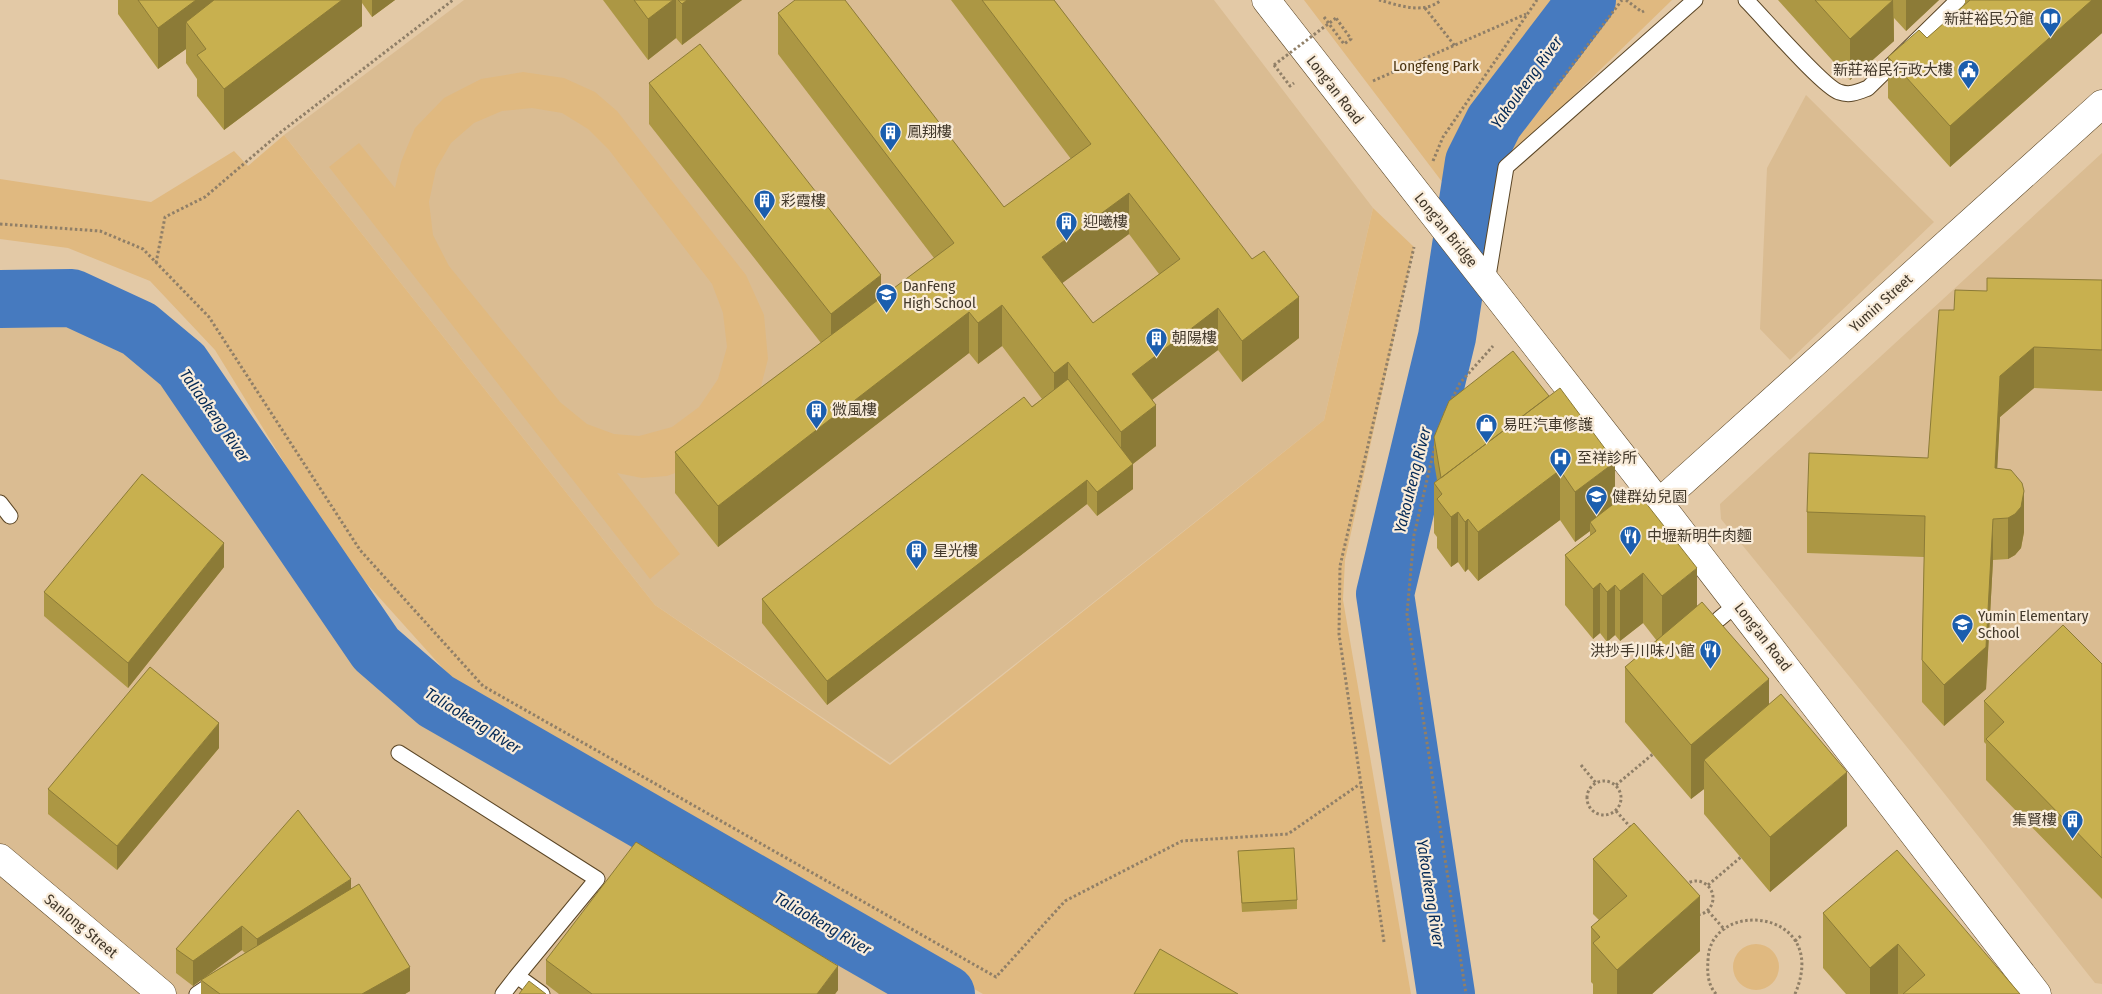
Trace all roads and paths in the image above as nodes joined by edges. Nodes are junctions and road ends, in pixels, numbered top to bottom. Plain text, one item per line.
1 (453, 0) edge
2 (1266, 0) edge
3 (1379, 0) edge
4 (1441, 0) edge
5 (1537, 0) edge
6 (1622, 0) edge
7 (1626, 0) edge
8 (1695, 0) edge
9 (1746, 0) edge
10 (1958, 0) edge
11 (1649, 6) dead end
12 (1425, 8) junction
13 (1526, 14) junction
14 (1324, 17) dead end
15 (1455, 46) junction
16 (1274, 65) dead end
17 (1372, 81) dead end
18 (1546, 100) dead end
19 (2102, 104) edge
20 (1433, 160) dead end
21 (1405, 179) joint
22 (0, 224) edge
23 (1414, 247) dead end
24 (156, 263) junction
25 (1487, 282) junction
26 (1493, 346) dead end
27 (1438, 429) edge
28 (1436, 439) edge
29 (0, 503) edge
30 (1659, 503) junction
31 (10, 516) dead end
32 (399, 753) dead end
33 (1653, 754) dead end
34 (1581, 765) dead end
35 (1596, 783) junction
36 (1360, 784) junction
37 (1616, 785) junction
38 (1616, 811) junction
39 (1634, 831) edge
40 (1741, 857) dead end
41 (0, 858) edge
42 (1677, 879) edge
43 (1708, 885) junction
44 (1684, 886) junction
45 (1684, 910) junction
46 (1708, 911) junction
47 (1678, 916) edge
48 (1724, 930) junction
49 (1802, 935) dead end
50 (1795, 941) junction
51 (1384, 942) dead end
52 (230, 971) edge
53 (517, 976) junction
54 (162, 994) edge
55 (197, 994) edge
56 (502, 994) edge
57 (542, 994) edge
58 (1466, 994) edge
59 (1716, 994) edge
60 (1795, 994) edge
61 (2037, 994) edge

1 - 24 path
2 - 21 street, Long'an Road
3 - 12 path
4 - 12 path
5 - 13 path
6 - 18 path
7 - 11 path
8 - 25 lane
9 - 10 lane
12 - 15 path
13 - 15 path
13 - 20 path
14 - 16 path, bridge
15 - 17 path
19 - 30 street, Yumin Street
21 - 25 street, Long'an Bridge
22 - 24 path
23 - 36 path
24 - 36 path
25 - 30 street, Long'an Road
26 - 27 path
28 - 58 path
29 - 31 lane
30 - 61 street, Long'an Road
32 - 53 lane
33 - 37 path
34 - 35 path
35 - 37 path
35 - 38 path
36 - 51 path
37 - 38 path
38 - 39 path
40 - 43 path
41 - 54 street, Sanlong Street
42 - 44 path
43 - 44 path
43 - 46 path
44 - 45 path
45 - 46 path
45 - 47 path
46 - 48 path
48 - 50 path
48 - 59 path
49 - 50 path
50 - 60 path
52 - 55 lane
53 - 56 lane
53 - 57 lane

